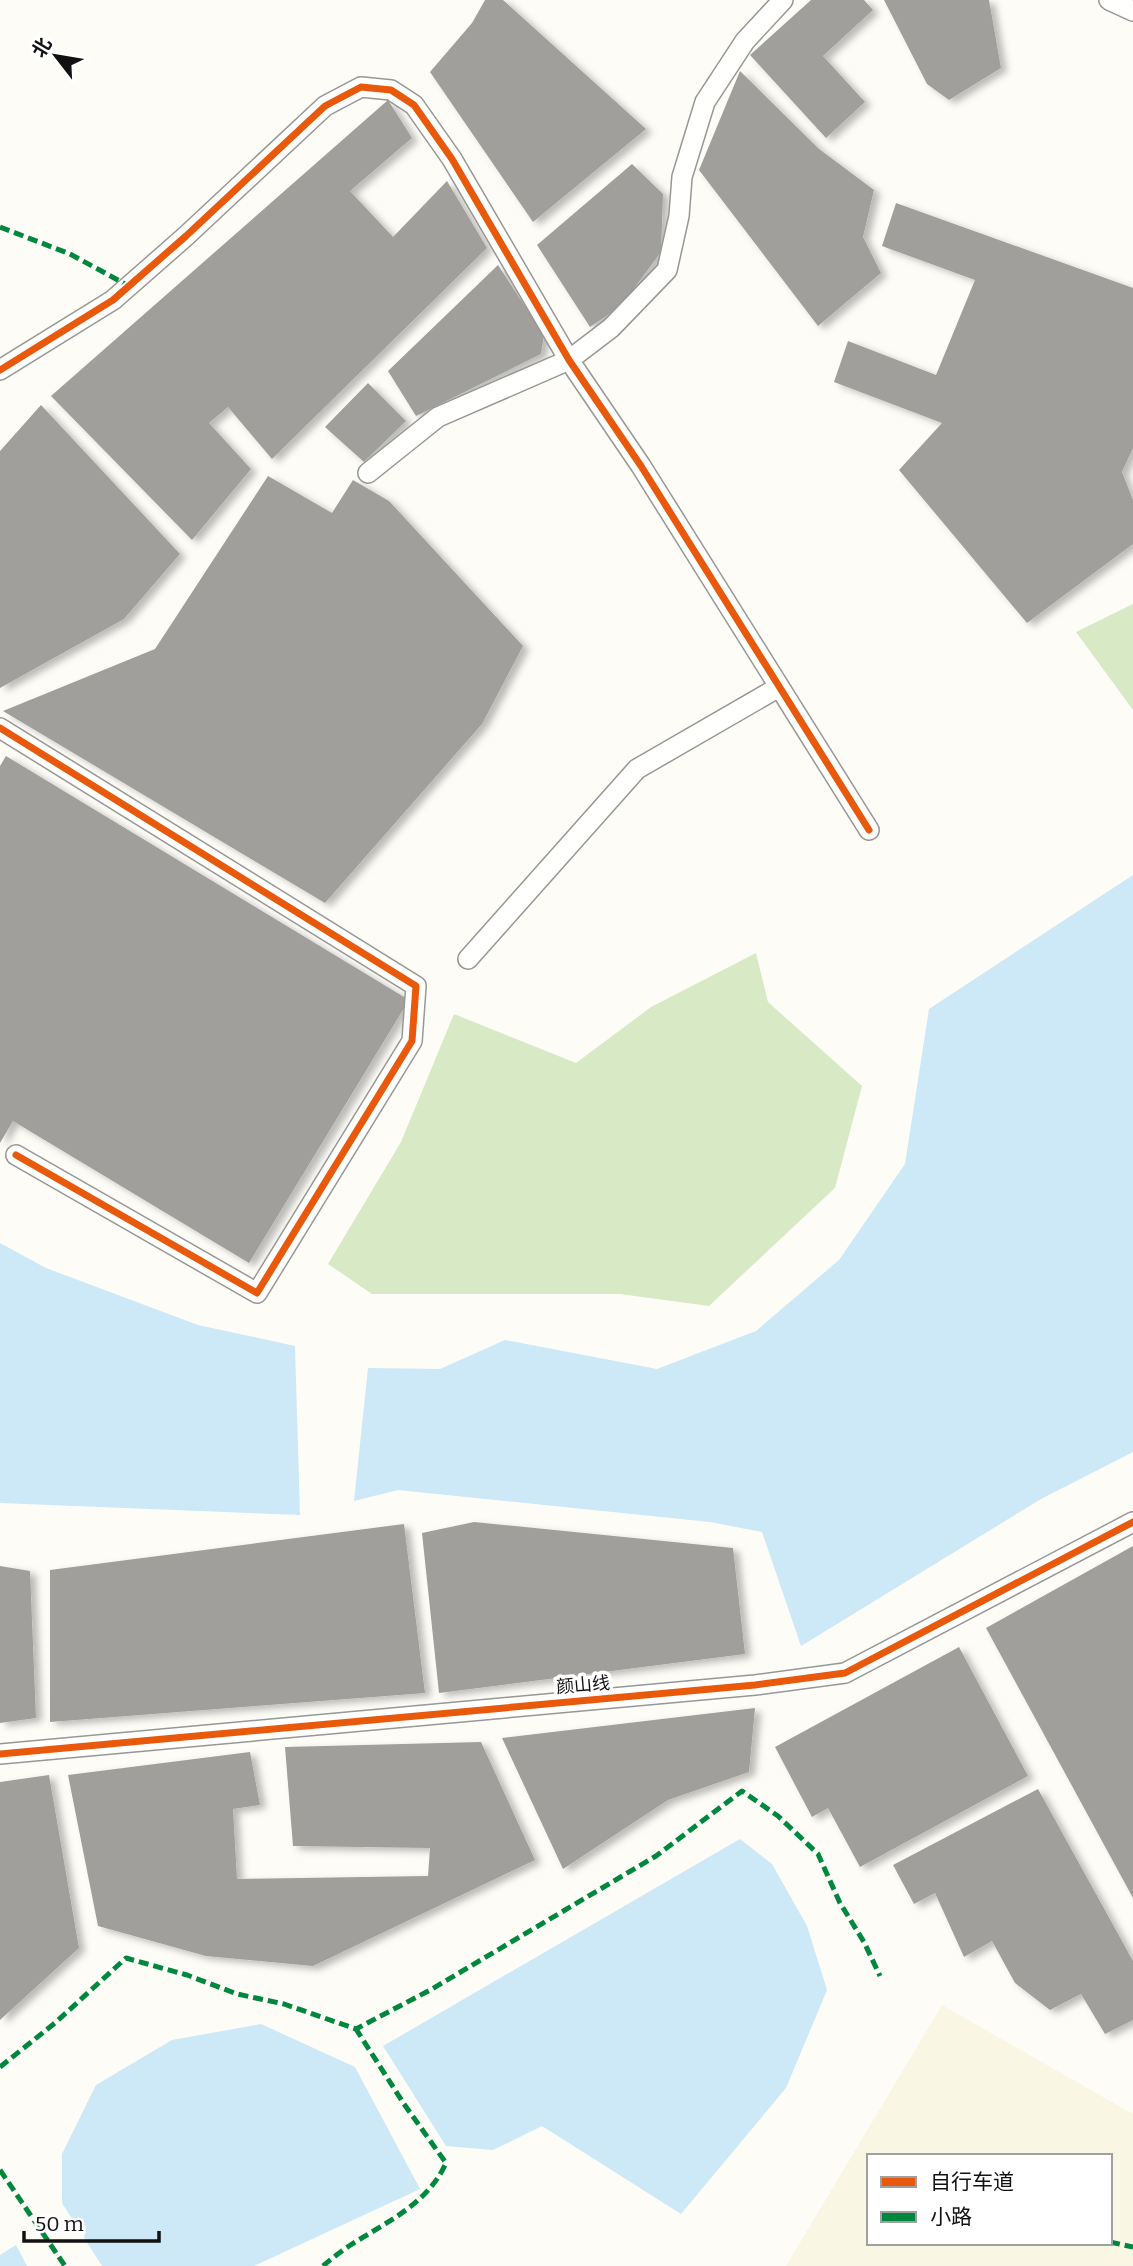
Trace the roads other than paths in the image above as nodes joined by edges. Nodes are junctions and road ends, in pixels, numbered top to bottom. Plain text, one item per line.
1 (783, 0) edge
2 (1109, 0) edge
3 (1133, 11) edge
4 (569, 360) junction
5 (0, 370) edge
6 (368, 473) dead end
7 (779, 687) junction
8 (0, 728) edge
9 (869, 830) dead end
10 (468, 959) dead end
11 (16, 1154) dead end
12 (1133, 1522) edge
13 (0, 1754) edge

1 - 4 street
2 - 3 street
4 - 5 street
4 - 6 street
4 - 7 street
7 - 9 street
7 - 10 street
8 - 11 street
12 - 13 street, 颜山线

